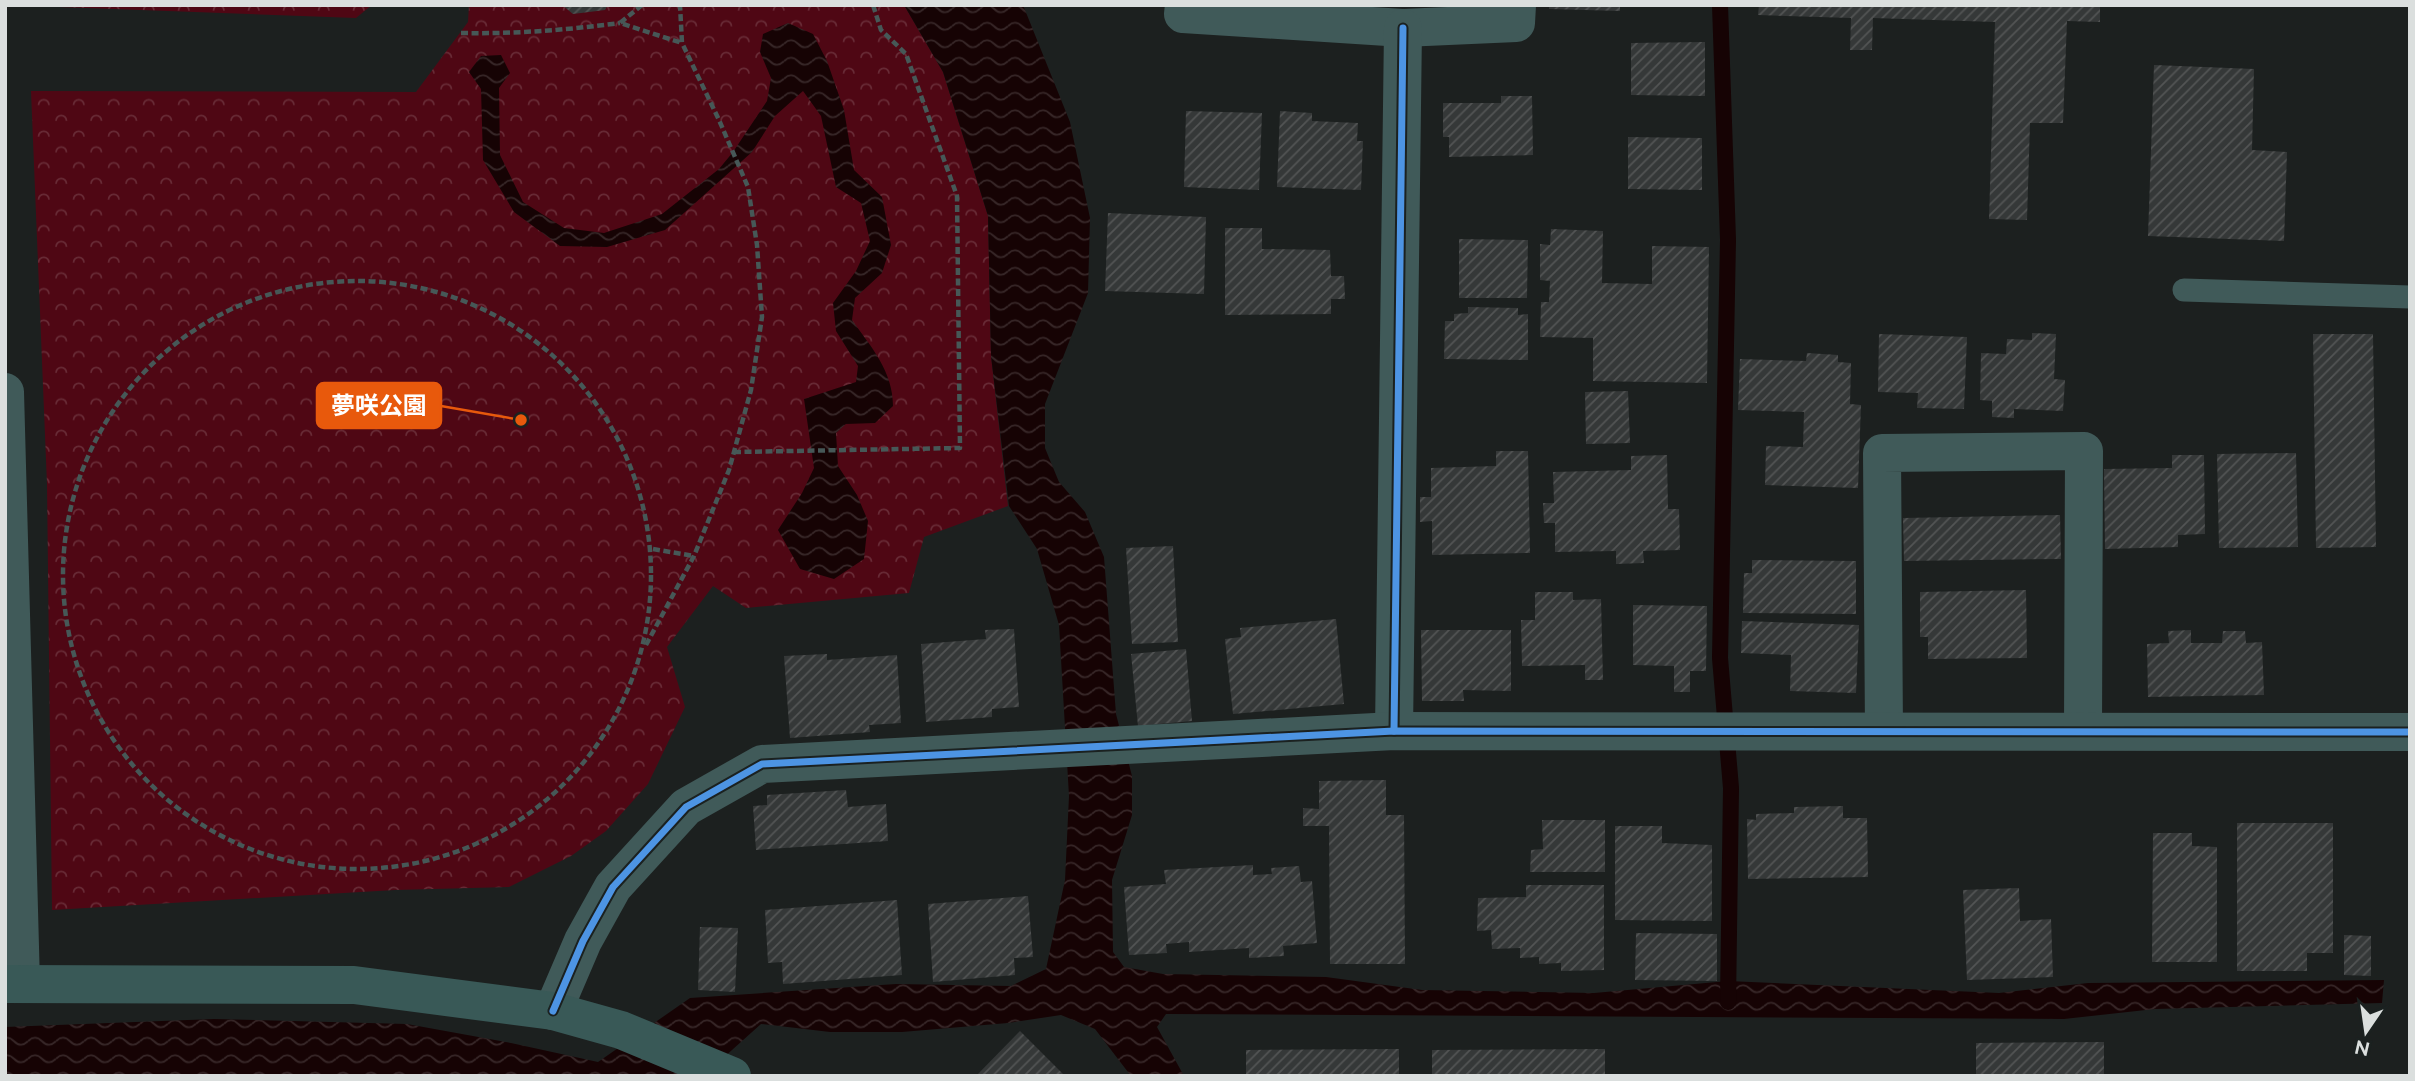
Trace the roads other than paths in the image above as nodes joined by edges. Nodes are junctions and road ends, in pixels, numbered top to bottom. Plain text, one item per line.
1 (1184, 5) edge
2 (1517, 5) edge
3 (1403, 28) junction
4 (2184, 290) dead end
5 (2410, 297) edge
6 (5, 391) edge
7 (2084, 730) junction
8 (1394, 731) junction
9 (1884, 731) junction
10 (2410, 732) edge
11 (13, 984) edge
12 (553, 1010) junction
13 (730, 1075) edge

1 - 3 street
2 - 3 street
3 - 8 street
4 - 5 lane
6 - 11 street
7 - 9 street
7 - 9 street
7 - 10 street
8 - 9 street
8 - 12 street
11 - 12 street
12 - 13 street

